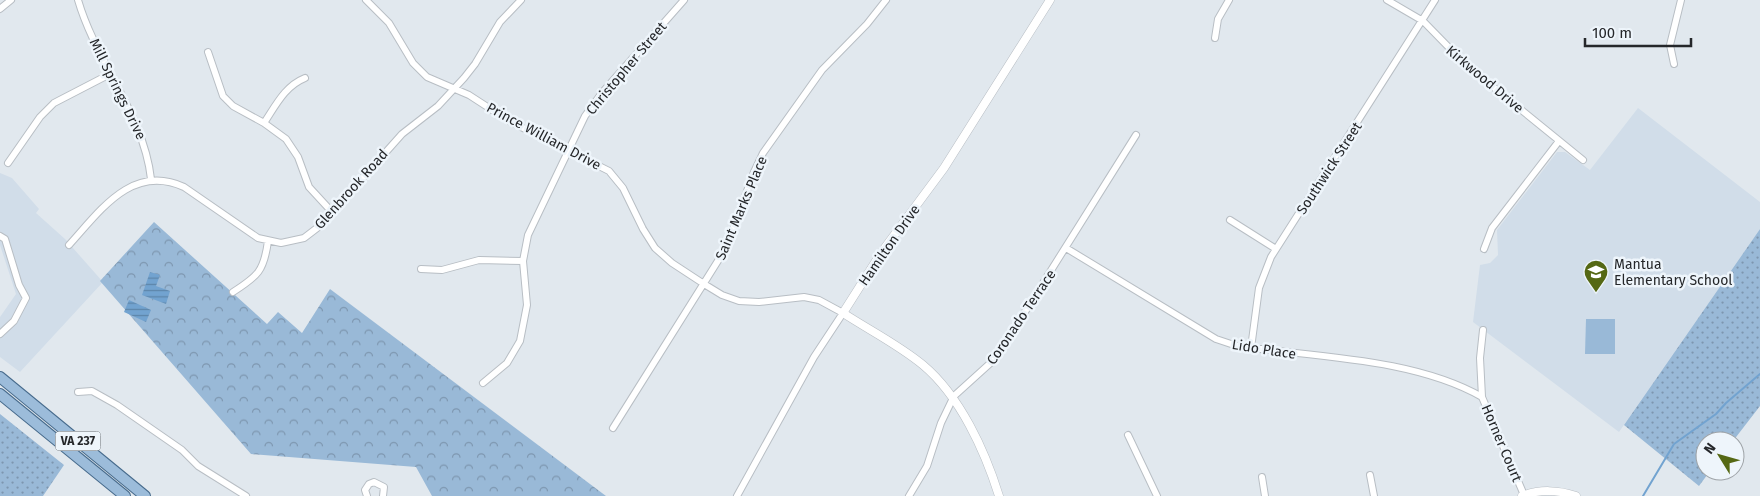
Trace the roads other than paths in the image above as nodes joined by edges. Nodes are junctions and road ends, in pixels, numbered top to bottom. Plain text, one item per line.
1 (11, 0) edge
2 (78, 0) edge
3 (366, 0) edge
4 (508, 0) edge
5 (521, 0) edge
6 (684, 0) edge
7 (886, 0) edge
8 (1050, 0) edge
9 (1229, 0) edge
10 (1387, 0) edge
11 (1435, 0) edge
12 (1681, 0) edge
13 (514, 7) junction
14 (0, 9) edge
15 (1423, 21) junction
16 (1215, 38) dead end
17 (208, 52) dead end
18 (1674, 64) dead end
19 (110, 74) junction
20 (305, 78) dead end
21 (454, 88) junction
22 (264, 122) junction
23 (1136, 135) dead end
24 (1559, 141) junction
25 (569, 150) junction
26 (1584, 160) dead end
27 (8, 163) dead end
28 (151, 180) junction
29 (332, 212) junction
30 (1230, 220) dead end
31 (0, 236) edge
32 (268, 241) junction
33 (69, 245) dead end
34 (1066, 248) junction
35 (1276, 249) junction
36 (1484, 249) dead end
37 (523, 261) junction
38 (421, 269) dead end
39 (704, 284) junction
40 (233, 292) dead end
41 (842, 313) junction
42 (1483, 330) dead end
43 (0, 334) edge
44 (1251, 348) junction
45 (0, 376) edge
46 (483, 383) dead end
47 (78, 392) dead end
48 (0, 394) edge
49 (1482, 397) junction
50 (952, 400) junction
51 (613, 428) dead end
52 (1128, 435) dead end
53 (1370, 475) dead end
54 (1262, 477) dead end
55 (1523, 495) edge
56 (125, 496) edge
57 (145, 496) edge
58 (246, 496) edge
59 (367, 496) edge
60 (383, 496) edge
61 (737, 496) edge
62 (909, 496) edge
63 (999, 496) edge
64 (1157, 496) edge
65 (1265, 496) edge
66 (1374, 496) edge
67 (1576, 496) edge

1 - 14 street
2 - 19 street, Mill Springs Drive
3 - 21 street, Prince William Drive
4 - 13 street
5 - 13 street, Glenbrook Road
6 - 25 street, Christopher Street
7 - 39 street, Saint Marks Place
8 - 41 street, Hamilton Drive
9 - 16 street
10 - 15 street, Kirkwood Drive
11 - 15 street, Southwick Street
12 - 18 street
13 - 21 street, Glenbrook Road
15 - 24 street, Kirkwood Drive
15 - 35 street, Southwick Street
17 - 22 street
19 - 27 street
19 - 28 street, Mill Springs Drive
20 - 22 street
21 - 25 street, Prince William Drive
21 - 29 street, Glenbrook Road
22 - 29 street
23 - 34 street, Coronado Terrace
24 - 26 street, Kirkwood Drive
24 - 36 street
25 - 37 street, Christopher Street
25 - 39 street, Prince William Drive
28 - 32 street, Glenbrook Road
28 - 33 street, Glenbrook Road
29 - 32 street, Glenbrook Road
30 - 35 street
31 - 43 street
32 - 40 street
34 - 44 street, Lido Place
34 - 50 street, Coronado Terrace
35 - 44 street, Southwick Street
37 - 38 street
37 - 46 street, Christopher Street
39 - 41 street, Prince William Drive
39 - 51 street, Saint Marks Place
41 - 50 street, Prince William Drive
41 - 61 street, Hamilton Drive
42 - 49 street, Horner Court
44 - 49 street, Lido Place
45 - 57 main road, VA 237
47 - 58 street
48 - 56 main road, VA 237
49 - 55 street, Horner Court
50 - 62 street, Coronado Terrace
50 - 63 street, Prince William Drive
52 - 64 street
53 - 66 street
54 - 65 street
55 - 67 street
59 - 60 street

